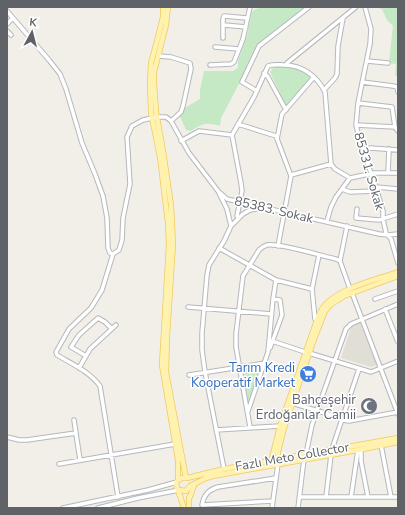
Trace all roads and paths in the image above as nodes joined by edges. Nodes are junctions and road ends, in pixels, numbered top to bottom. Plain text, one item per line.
1 (163, 7) edge
2 (168, 7) edge
3 (250, 7) edge
4 (308, 7) edge
5 (356, 7) edge
6 (365, 7) edge
7 (7, 11) edge
8 (13, 18) junction
9 (247, 18) junction
10 (343, 18) junction
11 (7, 24) edge
12 (224, 25) junction
13 (246, 27) junction
14 (7, 31) edge
15 (11, 35) dead end
16 (223, 38) dead end
17 (216, 47) dead end
18 (239, 50) junction
19 (158, 56) junction
20 (367, 61) junction
21 (388, 63) dead end
22 (210, 65) dead end
23 (287, 65) junction
24 (264, 74) junction
25 (314, 77) junction
26 (362, 82) junction
27 (324, 90) junction
28 (257, 91) junction
29 (398, 92) edge
30 (358, 103) junction
31 (286, 110) junction
32 (154, 118) junction
33 (171, 121) junction
34 (238, 124) junction
35 (356, 124) junction
36 (397, 129) edge
37 (232, 135) junction
38 (277, 139) junction
39 (181, 141) junction
40 (363, 149) junction
41 (389, 149) junction
42 (398, 150) edge
43 (331, 164) junction
44 (371, 173) junction
45 (388, 173) junction
46 (398, 173) edge
47 (291, 175) junction
48 (350, 178) junction
49 (342, 189) junction
50 (376, 189) junction
51 (398, 189) edge
52 (218, 191) junction
53 (240, 202) junction
54 (263, 208) junction
55 (357, 209) dead end
56 (283, 212) junction
57 (398, 214) edge
58 (238, 218) junction
59 (383, 219) junction
60 (327, 221) junction
61 (231, 226) junction
62 (347, 226) junction
63 (398, 234) edge
64 (388, 235) junction
65 (278, 246) junction
66 (219, 248) junction
67 (113, 254) junction
68 (319, 255) junction
69 (340, 261) junction
70 (398, 263) edge
71 (250, 265) junction
72 (398, 272) edge
73 (398, 276) edge
74 (276, 280) junction
75 (312, 289) junction
76 (351, 291) junction
77 (398, 291) edge
78 (273, 299) junction
79 (375, 300) dead end
80 (398, 304) edge
81 (188, 307) dead end
82 (204, 308) junction
83 (386, 309) junction
84 (239, 312) junction
85 (271, 314) junction
86 (361, 319) junction
87 (316, 320) junction
88 (116, 325) dead end
89 (111, 328) junction
90 (271, 341) junction
91 (398, 342) edge
92 (307, 352) junction
93 (86, 356) junction
94 (334, 361) junction
95 (398, 361) edge
96 (265, 364) junction
97 (239, 367) junction
98 (79, 368) junction
99 (380, 368) junction
100 (359, 369) junction
101 (205, 372) junction
102 (189, 375) dead end
103 (292, 403) junction
104 (317, 411) junction
105 (248, 413) junction
106 (398, 413) edge
107 (342, 419) junction
108 (74, 420) dead end
109 (280, 426) junction
110 (250, 427) junction
111 (216, 430) junction
112 (76, 433) junction
113 (7, 437) edge
114 (398, 438) edge
115 (398, 442) edge
116 (175, 444) junction
117 (382, 445) junction
118 (332, 449) junction
119 (360, 450) junction
120 (110, 455) junction
121 (331, 455) junction
122 (305, 457) junction
123 (80, 460) junction
124 (278, 461) junction
125 (272, 462) junction
126 (59, 464) dead end
127 (184, 469) junction
128 (224, 469) junction
129 (194, 476) junction
130 (186, 478) junction
131 (276, 478) junction
132 (178, 481) junction
133 (197, 483) junction
134 (189, 488) junction
135 (179, 490) junction
136 (169, 492) junction
137 (118, 497) junction
138 (300, 497) junction
139 (326, 497) junction
140 (351, 497) junction
141 (368, 497) junction
142 (390, 497) junction
143 (398, 497) edge
144 (182, 499) junction
145 (189, 499) junction
146 (273, 501) junction
147 (63, 508) edge
148 (98, 508) edge
149 (184, 508) edge
150 (189, 508) edge
151 (272, 508) edge
152 (298, 508) edge

1 - 32 main road
2 - 19 main road
3 - 9 street
4 - 28 street
5 - 10 street
6 - 20 street, 85331. Sokak
7 - 8 street
8 - 11 street
8 - 67 street
9 - 12 street
9 - 13 street
10 - 23 street
10 - 27 street
12 - 13 street
12 - 16 street
13 - 18 street
14 - 15 street
17 - 18 street
18 - 22 street
19 - 32 main road
19 - 33 street
20 - 21 street
20 - 26 street, 85331. Sokak
23 - 24 street
23 - 25 street
24 - 28 street
24 - 31 street
25 - 27 street
25 - 31 street
26 - 29 street
26 - 30 street, 85331. Sokak
27 - 43 street
28 - 34 street
30 - 35 street, 85331. Sokak
30 - 36 street
31 - 38 street
32 - 33 street
32 - 67 street
32 - 116 main road
32 - 127 main road
33 - 39 street, 85383. Sokak
34 - 37 street
34 - 38 street
35 - 36 street
35 - 40 street, 85331. Sokak
37 - 39 street
37 - 53 street
38 - 47 street
39 - 52 street, 85383. Sokak
40 - 41 street
40 - 44 street, 85331. Sokak
41 - 42 street
41 - 45 street
43 - 47 street
43 - 48 street
44 - 45 street
44 - 48 street
44 - 50 street, 85331. Sokak
45 - 46 street
47 - 56 street
48 - 49 street
49 - 50 street
49 - 60 street
50 - 51 street
50 - 59 street, 85331. Sokak
52 - 53 street, 85383. Sokak
52 - 61 street
53 - 54 street, 85383. Sokak
53 - 58 street
54 - 56 street, 85383. Sokak
54 - 58 street
55 - 59 street
56 - 60 street, 85383. Sokak
56 - 65 street
57 - 59 street
58 - 61 street
59 - 64 street, 85331. Sokak
60 - 62 street, 85383. Sokak
61 - 66 street
62 - 64 street, 85383. Sokak
62 - 69 street
63 - 64 street, 85383. Sokak
64 - 70 street, 85331. Sokak
65 - 68 street
65 - 71 street
66 - 71 street
66 - 82 street
67 - 98 street
68 - 69 street
68 - 75 street
69 - 76 street
71 - 74 street
71 - 84 street
72 - 76 main road
73 - 76 main road
74 - 75 street
74 - 78 street
75 - 87 street
76 - 86 street
76 - 87 main road
76 - 92 main road
77 - 79 street
78 - 85 street
78 - 90 street
80 - 83 street
81 - 82 street
82 - 84 street
82 - 101 street
83 - 86 street
83 - 91 street
84 - 85 street
84 - 97 street
85 - 90 street
86 - 94 street
86 - 99 street
87 - 92 main road
88 - 89 street
89 - 93 street
89 - 93 street
90 - 92 street
90 - 96 street
92 - 94 street
92 - 103 main road
92 - 109 main road
93 - 98 street
94 - 100 street
94 - 104 street
95 - 99 street
96 - 97 street
96 - 105 street
97 - 101 street
97 - 105 street
98 - 120 street
99 - 100 street
99 - 106 street
100 - 107 street
101 - 102 street
101 - 111 street
103 - 104 street
103 - 124 main road
104 - 107 street
104 - 122 street
105 - 110 street
106 - 107 street
107 - 118 street
108 - 112 street
109 - 110 street
109 - 125 main road
110 - 111 street
111 - 128 street
112 - 113 street
112 - 123 street
114 - 118 main road, Fazlı Meto Collector
115 - 117 main road, Fazlı Meto Collector
116 - 120 street
116 - 132 main road
117 - 119 main road, Fazlı Meto Collector
117 - 142 street
118 - 122 main road, Fazlı Meto Collector
119 - 121 main road, Fazlı Meto Collector
119 - 140 street
119 - 141 street
120 - 123 street
120 - 137 street
121 - 122 main road, Fazlı Meto Collector
121 - 139 street
122 - 124 main road, Fazlı Meto Collector
122 - 138 street
123 - 126 street
124 - 125 main road, Fazlı Meto Collector
124 - 131 street
125 - 128 main road, Fazlı Meto Collector
125 - 133 main road, Fazlı Meto Collector
127 - 129 main road
127 - 130 main road
128 - 129 main road, Fazlı Meto Collector
129 - 130 main road, Fazlı Meto Collector
130 - 132 main road
130 - 134 main road
131 - 146 street
131 - 146 street
132 - 135 main road
132 - 137 street
133 - 134 main road, Fazlı Meto Collector
133 - 145 main road
134 - 135 main road
134 - 145 main road
135 - 136 street
135 - 144 main road
136 - 144 street
136 - 148 street
137 - 147 street
138 - 139 street
138 - 152 street
139 - 140 street
140 - 141 street
141 - 142 street
142 - 143 street
144 - 149 main road
145 - 150 main road
146 - 151 street

